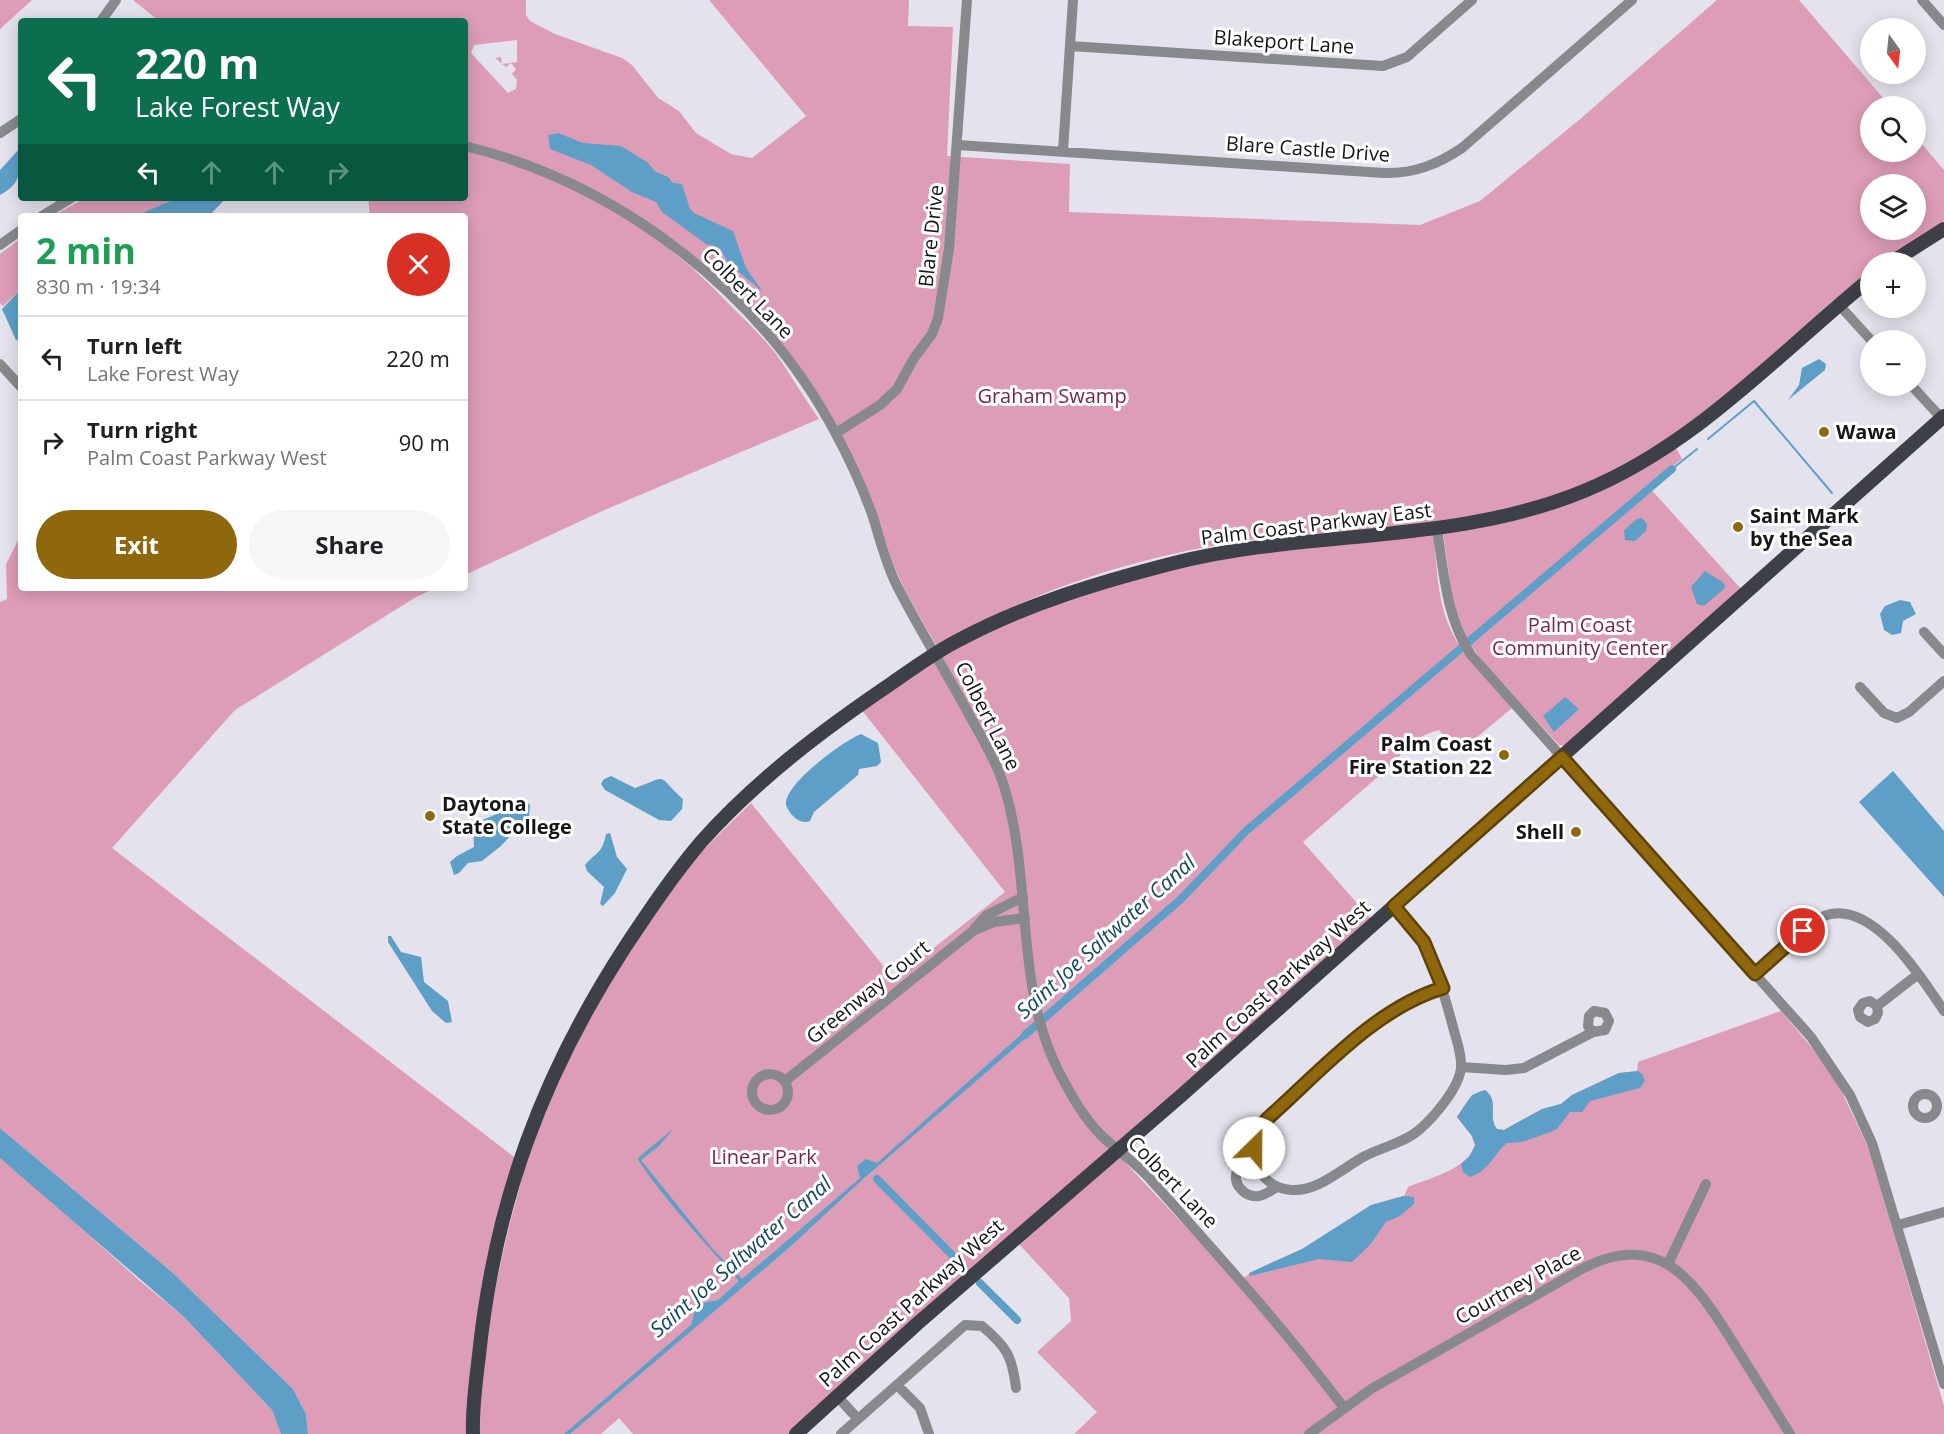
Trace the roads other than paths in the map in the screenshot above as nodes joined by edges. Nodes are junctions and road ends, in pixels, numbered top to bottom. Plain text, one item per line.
1 (116, 0) edge
2 (967, 0) edge
3 (1073, 0) edge
4 (1472, 0) edge
5 (1632, 0) edge
6 (1923, 0) edge
7 (1940, 11) edge
8 (103, 18) edge
9 (1944, 25) edge
10 (1070, 46) junction
11 (18, 121) edge
12 (0, 133) edge
13 (958, 145) junction
14 (468, 147) edge
15 (1063, 151) junction
16 (66, 201) edge
17 (47, 213) edge
18 (1944, 229) edge
19 (18, 232) edge
20 (0, 245) edge
21 (1908, 252) edge
22 (1860, 287) edge
23 (1839, 305) junction
24 (1862, 330) edge
25 (2, 370) edge
26 (18, 384) edge
27 (1922, 396) edge
28 (1943, 418) edge
29 (836, 433) junction
30 (1437, 529) junction
31 (1924, 632) dead end
32 (935, 653) junction
33 (1944, 654) edge
34 (1944, 681) edge
35 (1860, 687) dead end
36 (1562, 757) junction
37 (1023, 897) junction
38 (1394, 906) junction
39 (1025, 918) junction
40 (973, 931) junction
41 (1755, 974) junction
42 (1917, 975) junction
43 (1443, 988) junction
44 (1877, 1006) dead end
45 (1944, 1011) edge
46 (1593, 1032) dead end
47 (1461, 1067) junction
48 (785, 1081) dead end
49 (1117, 1149) junction
50 (1254, 1154) junction
51 (1706, 1184) dead end
52 (1277, 1187) junction
53 (1944, 1212) edge
54 (1898, 1225) junction
55 (1668, 1264) junction
56 (1940, 1358) edge
57 (1944, 1384) edge
58 (898, 1386) junction
59 (1016, 1388) dead end
60 (836, 1395) junction
61 (1344, 1408) junction
62 (858, 1419) junction
63 (473, 1434) edge
64 (796, 1434) edge
65 (841, 1434) edge
66 (929, 1434) edge
67 (1309, 1434) edge
68 (1790, 1434) edge

1 - 8 street
2 - 13 street, Blare Drive
3 - 10 street
4 - 10 street, Blakeport Lane
5 - 15 street, Blare Castle Drive
6 - 7 street
7 - 9 street
10 - 15 street
11 - 12 street
13 - 15 street, Blare Castle Drive
13 - 29 street, Blare Drive
14 - 29 street, Colbert Lane
16 - 17 street
18 - 21 main road
19 - 20 street
22 - 23 main road, Palm Coast Parkway East
23 - 24 street
23 - 30 main road, Palm Coast Parkway East
25 - 26 street
27 - 28 street
28 - 36 main road, Palm Coast Parkway West
29 - 32 street, Colbert Lane
30 - 32 main road, Palm Coast Parkway East
30 - 36 street
31 - 33 street
32 - 37 street, Colbert Lane
32 - 63 main road, Palm Coast Parkway East
34 - 35 street
36 - 38 main road, Palm Coast Parkway West
36 - 41 street
37 - 39 street, Colbert Lane
37 - 40 street, Greenway Court
38 - 43 street
38 - 49 main road, Palm Coast Parkway West
39 - 40 street
39 - 49 street, Colbert Lane
40 - 48 street, Greenway Court
41 - 42 street
41 - 54 street
42 - 44 street
42 - 45 street
43 - 47 street
43 - 50 street
46 - 47 street
47 - 52 street
49 - 60 main road, Palm Coast Parkway West
49 - 61 street, Colbert Lane
50 - 52 street
50 - 52 street
51 - 55 street
53 - 54 street
54 - 56 street
55 - 61 street, Courtney Place
55 - 68 street, Courtney Place
56 - 57 street
58 - 59 street
58 - 62 street
58 - 66 street
60 - 62 street
60 - 64 main road, Palm Coast Parkway West
61 - 67 street, Courtney Place
62 - 65 street

